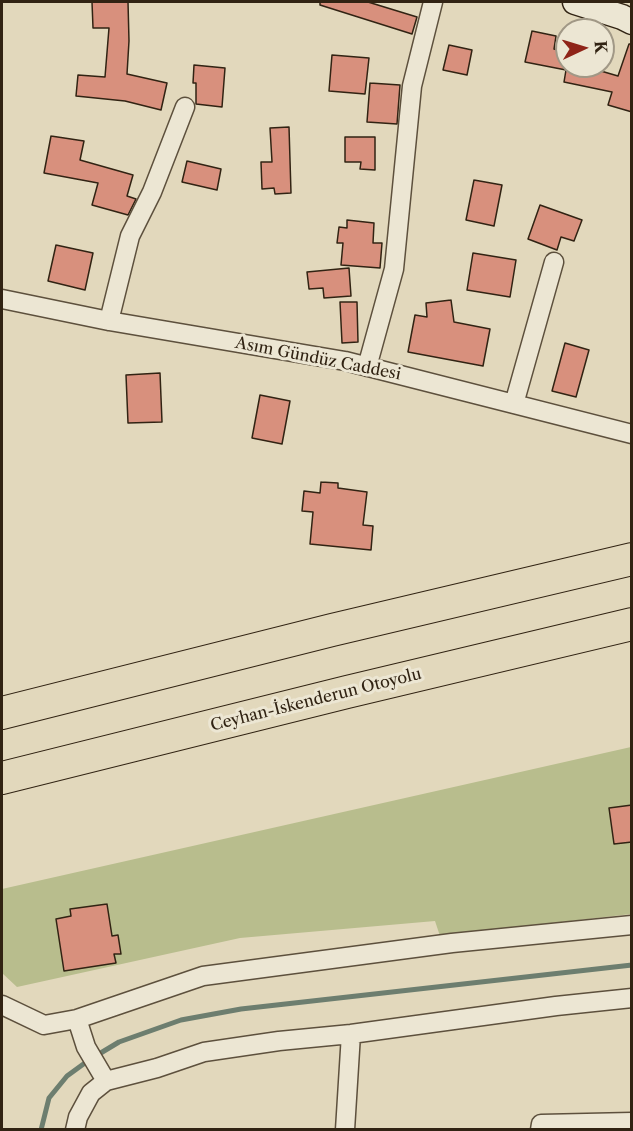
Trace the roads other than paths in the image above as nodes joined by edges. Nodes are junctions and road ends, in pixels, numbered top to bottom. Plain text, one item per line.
1 (433, 2) edge
2 (575, 2) edge
3 (628, 16) edge
4 (185, 107) dead end
5 (554, 262) dead end
6 (2, 299) edge
7 (109, 321) junction
8 (367, 367) junction
9 (514, 404) junction
10 (632, 434) edge
11 (632, 559) edge
12 (632, 624) edge
13 (2, 713) edge
14 (2, 778) edge
15 (632, 925) edge
16 (632, 998) edge
17 (2, 1005) edge
18 (77, 1019) junction
19 (351, 1034) junction
20 (102, 1075) junction
21 (632, 1122) edge
22 (75, 1130) edge
23 (345, 1130) edge
24 (540, 1130) edge

1 - 8 street
2 - 3 street
4 - 7 street
5 - 9 street
6 - 7 street, Asım Gündüz Caddesi
7 - 8 street, Asım Gündüz Caddesi
8 - 9 street, Asım Gündüz Caddesi
9 - 10 street, Asım Gündüz Caddesi
11 - 13 highway
12 - 14 highway, Ceyhan-İskenderun Otoyolu
15 - 18 street
16 - 19 street
17 - 18 street
18 - 20 street
19 - 20 street
19 - 23 street
20 - 22 street
21 - 24 street

